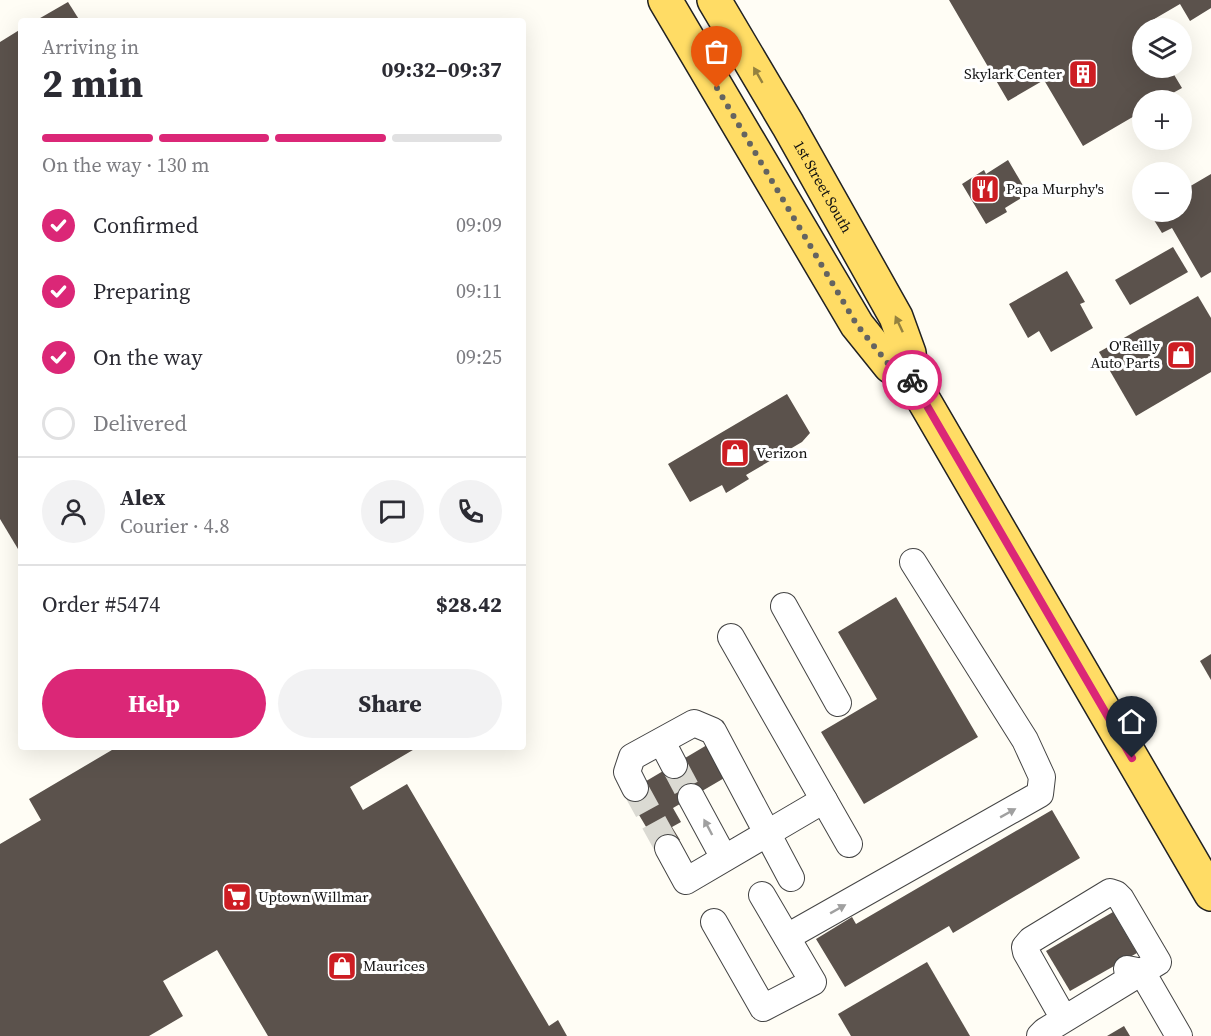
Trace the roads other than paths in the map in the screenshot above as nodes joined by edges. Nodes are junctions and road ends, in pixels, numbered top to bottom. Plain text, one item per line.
1 (665, 0) edge
2 (714, 0) edge
3 (912, 380) junction
4 (913, 562) dead end
5 (784, 606) dead end
6 (731, 637) dead end
7 (838, 703) dead end
8 (662, 742) junction
9 (674, 765) tunnel mouth
10 (635, 788) tunnel mouth
11 (692, 797) tunnel mouth
12 (824, 800) junction
13 (767, 833) junction
14 (849, 844) dead end
15 (668, 848) tunnel mouth
16 (724, 858) junction
17 (791, 878) dead end
18 (1211, 894) edge
19 (762, 895) dead end
20 (714, 922) dead end
21 (787, 938) junction
22 (1143, 972) junction
23 (1061, 1013) junction
24 (1040, 1036) edge
25 (1179, 1036) edge

1 - 3 main road, 1st Street South
3 -> 2 main road, 1st Street South
3 - 18 main road, 1st Street South
21 -> 4 lane
5 - 7 lane
6 - 12 lane
8 - 9 lane
8 - 10 lane
8 - 13 lane
16 -> 11 lane
12 - 13 lane
12 - 14 lane
13 - 16 lane
13 - 17 lane
15 - 16 lane
19 - 21 lane
20 - 21 lane
22 - 23 lane
22 - 23 lane
22 - 25 lane
23 - 24 lane

